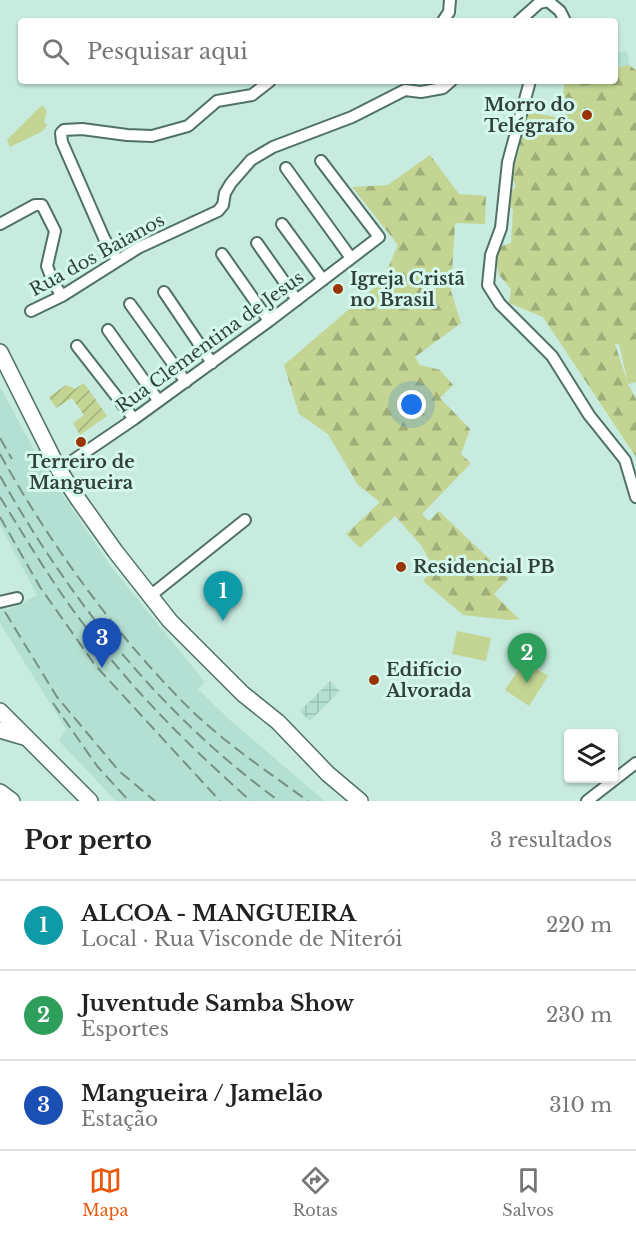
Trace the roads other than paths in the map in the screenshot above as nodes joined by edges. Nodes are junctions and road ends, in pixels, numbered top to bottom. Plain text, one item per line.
1 (450, 0) edge
2 (548, 0) edge
3 (445, 18) edge
4 (522, 18) edge
5 (564, 18) edge
6 (266, 84) edge
7 (448, 84) edge
8 (529, 84) edge
9 (321, 161) dead end
10 (286, 168) dead end
11 (0, 224) edge
12 (282, 224) dead end
13 (256, 243) dead end
14 (222, 254) dead end
15 (351, 258) junction
16 (117, 260) junction
17 (322, 280) junction
18 (164, 292) dead end
19 (62, 296) junction
20 (297, 300) junction
21 (130, 304) dead end
22 (31, 311) dead end
23 (269, 321) junction
24 (108, 330) dead end
25 (77, 346) dead end
26 (0, 352) edge
27 (212, 363) junction
28 (186, 382) junction
29 (158, 400) junction
30 (134, 419) junction
31 (59, 470) junction
32 (636, 497) edge
33 (245, 520) dead end
34 (150, 596) junction
35 (17, 598) dead end
36 (0, 602) edge
37 (0, 711) edge
38 (0, 730) edge
39 (27, 738) junction
40 (636, 763) edge
41 (0, 792) edge
42 (12, 801) edge
43 (90, 801) edge
44 (360, 801) edge
45 (587, 801) edge

1 - 3 street
2 - 4 street
2 - 5 street
6 - 16 street
7 - 16 street, Rua dos Baianos
8 - 32 street
9 - 15 street, Rua Clementina de Jesus
10 - 15 street
11 - 19 street
12 - 17 street
13 - 20 street
14 - 23 street
15 - 17 street, Rua Clementina de Jesus
16 - 19 street, Rua dos Baianos
17 - 20 street, Rua Clementina de Jesus
18 - 27 street
19 - 22 street, Rua dos Baianos
20 - 23 street, Rua Clementina de Jesus
21 - 28 street
23 - 27 street, Rua Clementina de Jesus
24 - 29 street
25 - 30 street
26 - 31 main road
27 - 28 street, Rua Clementina de Jesus
28 - 29 street, Rua Clementina de Jesus
29 - 30 street, Rua Clementina de Jesus
30 - 31 street, Rua Clementina de Jesus
31 - 34 main road
33 - 34 street
34 - 44 main road
35 - 36 street
37 - 39 main road
38 - 39 main road
39 - 43 main road
40 - 45 street
41 - 42 main road

